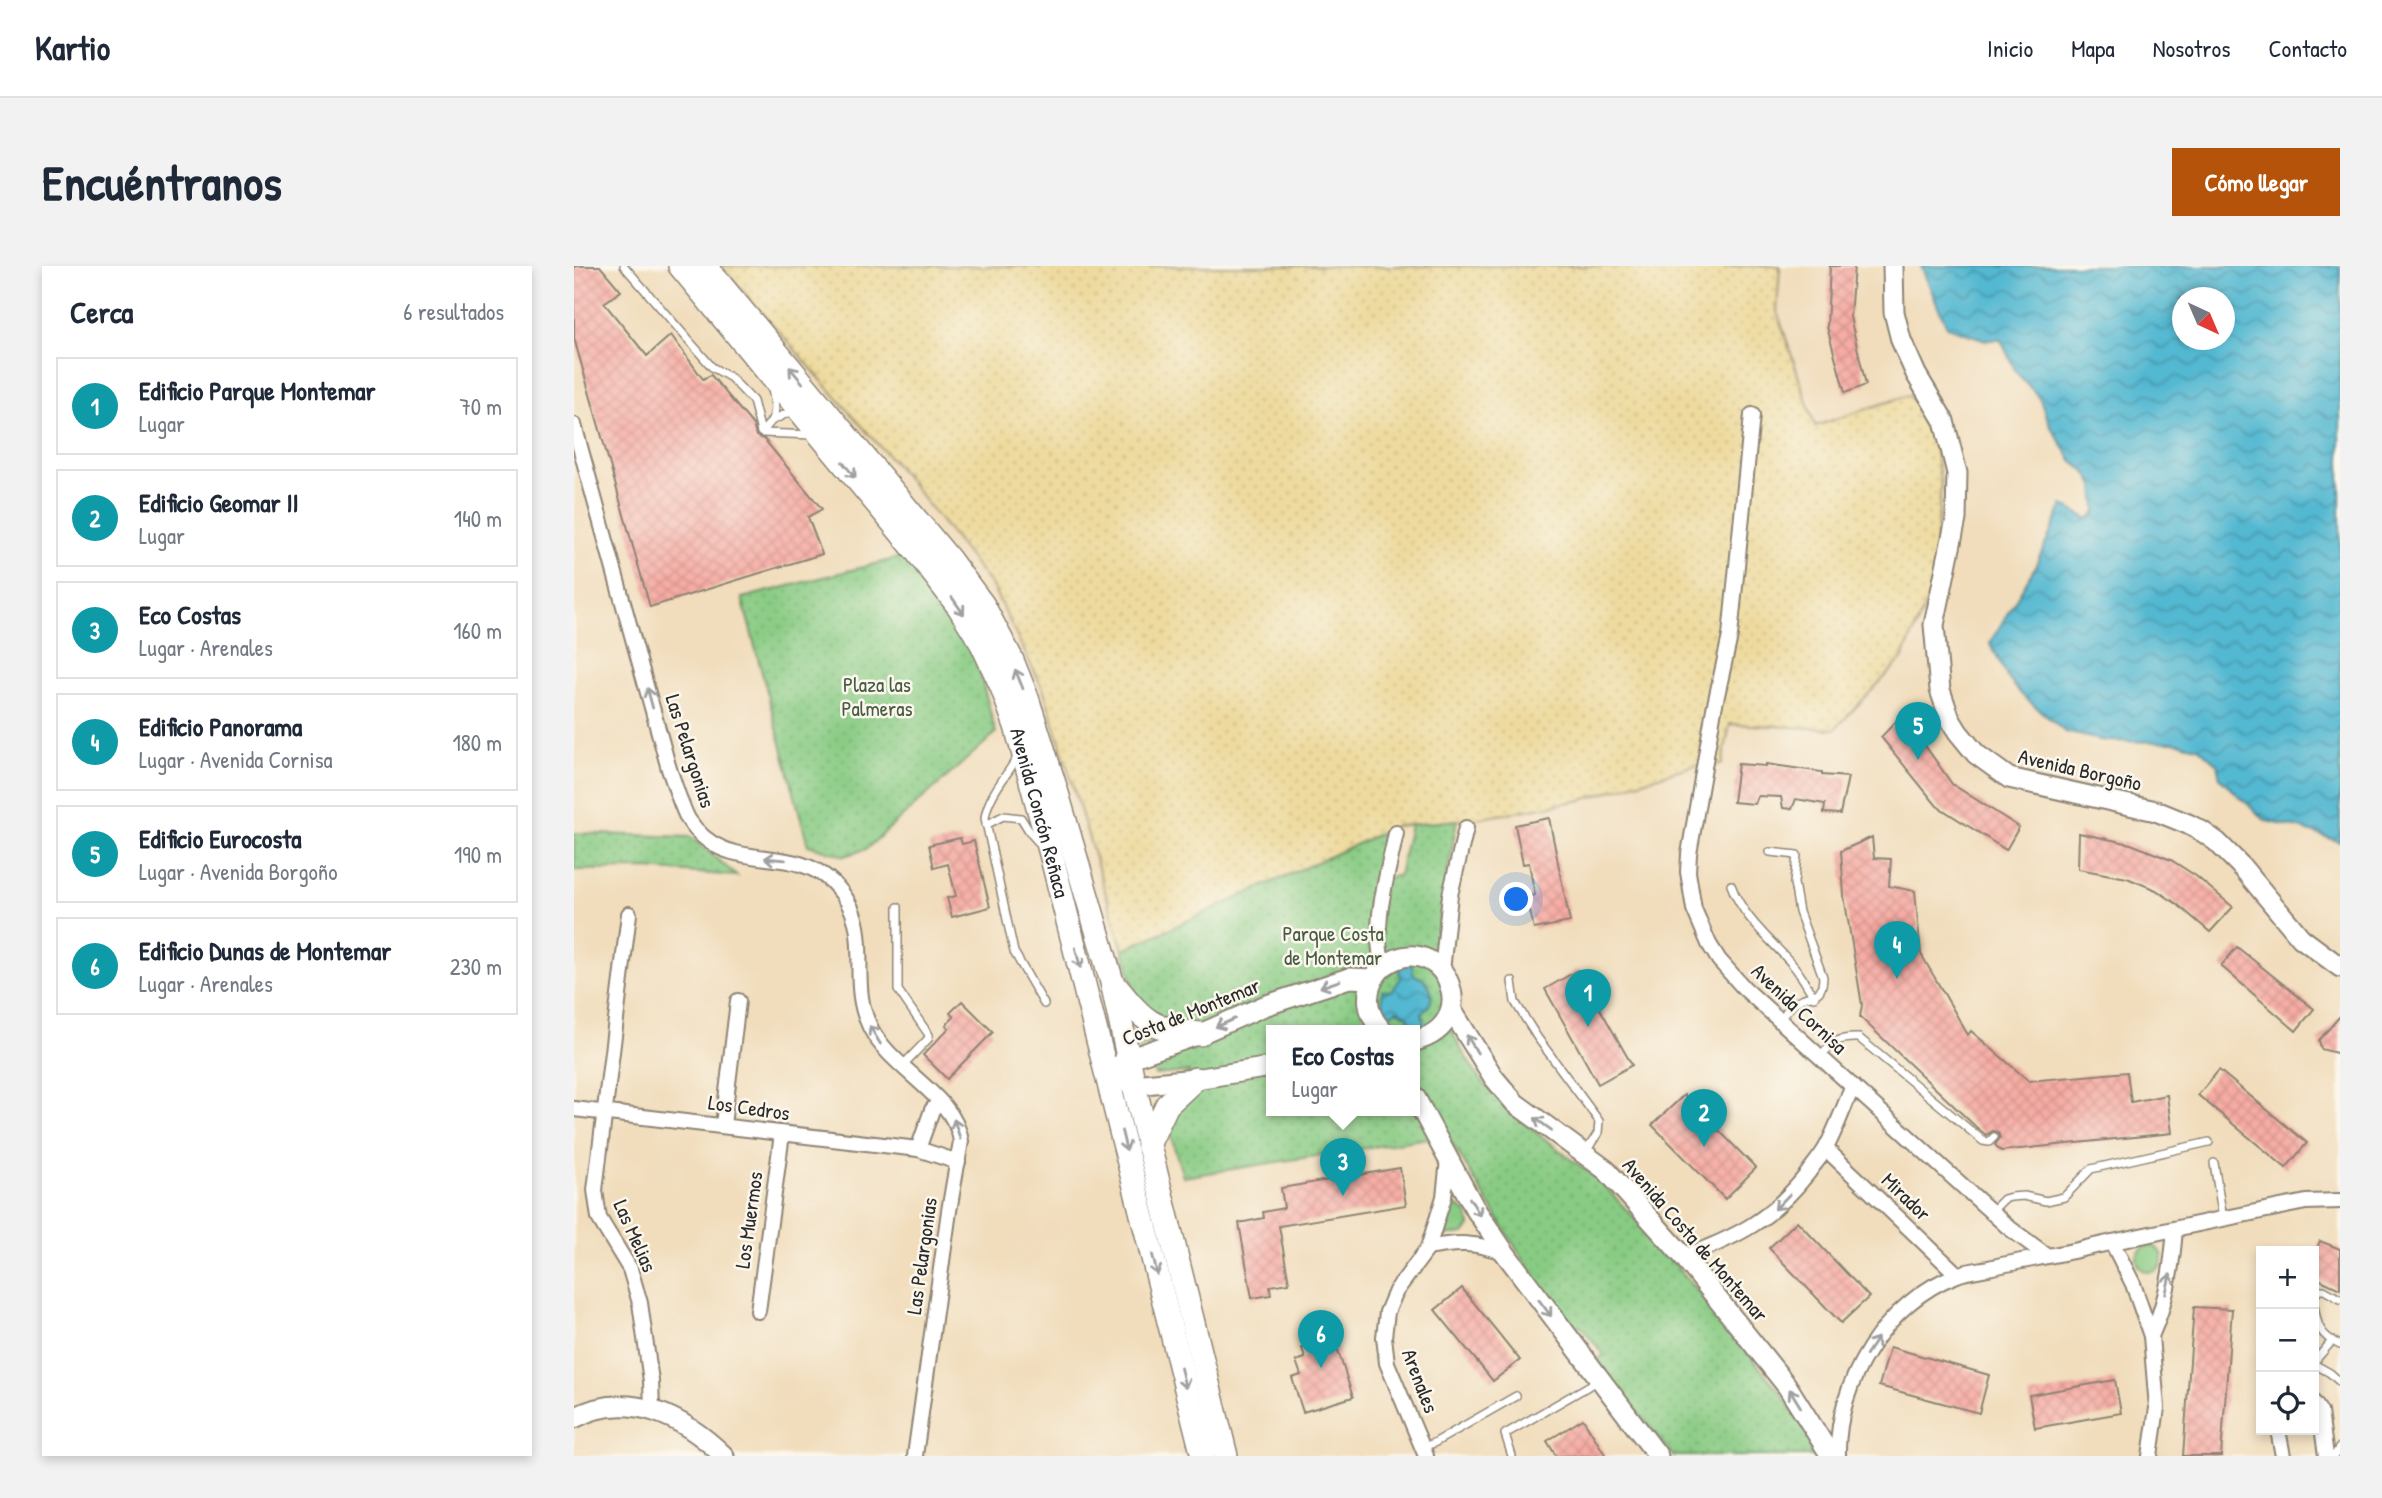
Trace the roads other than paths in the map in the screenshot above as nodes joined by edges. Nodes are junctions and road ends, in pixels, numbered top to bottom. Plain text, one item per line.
1 (624, 266) edge
2 (680, 266) edge
3 (705, 266) edge
4 (1893, 266) edge
5 (768, 372) junction
6 (806, 408) junction
7 (1752, 415) dead end
8 (771, 421) junction
9 (574, 425) edge
10 (761, 432) junction
11 (821, 436) junction
12 (855, 446) junction
13 (1022, 750) junction
14 (1042, 779) junction
15 (1004, 780) junction
16 (986, 825) junction
17 (1466, 828) dead end
18 (1396, 833) dead end
19 (1770, 852) dead end
20 (1051, 853) junction
21 (1731, 885) dead end
22 (898, 907) dead end
23 (629, 914) dead end
24 (2340, 967) edge
25 (1442, 971) junction
26 (1378, 972) junction
27 (1512, 981) dead end
28 (1112, 982) junction
29 (1814, 997) junction
30 (738, 1001) dead end
31 (1044, 1004) dead end
32 (1451, 1009) junction
33 (1779, 1020) junction
34 (1378, 1025) edge
35 (1200, 1034) junction
36 (1420, 1040) edge
37 (1820, 1058) junction
38 (1128, 1059) junction
39 (902, 1066) junction
40 (1266, 1068) edge
41 (1108, 1074) junction
42 (1195, 1079) junction
43 (1134, 1085) junction
44 (1853, 1086) junction
45 (939, 1102) junction
46 (1420, 1107) edge
47 (574, 1109) edge
48 (603, 1112) junction
49 (723, 1125) junction
50 (782, 1133) junction
51 (1994, 1137) dead end
52 (2209, 1142) dead end
53 (1148, 1145) junction
54 (918, 1149) junction
55 (1826, 1149) junction
56 (1585, 1153) junction
57 (1448, 1160) junction
58 (958, 1162) junction
59 (2214, 1163) dead end
60 (2340, 1201) edge
61 (1991, 1212) junction
62 (2223, 1219) junction
63 (2175, 1229) junction
64 (2112, 1242) junction
65 (1428, 1248) junction
66 (1504, 1253) junction
67 (2046, 1255) junction
68 (1684, 1257) junction
69 (1957, 1275) junction
70 (2319, 1290) edge
71 (2340, 1299) edge
72 (2315, 1309) edge
73 (758, 1311) dead end
74 (2151, 1336) junction
75 (2332, 1341) junction
76 (2340, 1345) edge
77 (2319, 1357) edge
78 (2319, 1366) edge
79 (1599, 1380) junction
80 (2340, 1382) edge
81 (1516, 1396) dead end
82 (652, 1409) junction
83 (2319, 1410) edge
84 (574, 1418) edge
85 (2279, 1435) edge
86 (2340, 1447) edge
87 (1424, 1451) edge
88 (724, 1456) edge
89 (915, 1456) edge
90 (1203, 1456) edge
91 (1226, 1456) edge
92 (1512, 1456) edge
93 (1658, 1456) edge
94 (1831, 1456) edge
95 (1838, 1456) edge
96 (2150, 1456) edge
97 (2283, 1456) edge
98 (2326, 1456) edge
99 (2334, 1456) edge

1 - 10 lane
2 - 5 main road, Avenida Concón Reñaca
12 -> 3 main road, Avenida Concón Reñaca
4 - 24 street, Avenida Borgoño
5 - 6 main road, Avenida Concón Reñaca
5 - 8 lane
6 - 8 lane
6 - 11 main road, Avenida Concón Reñaca
6 - 12 lane
7 - 33 street, Avenida Cornisa
8 - 10 lane
39 -> 9 street, Las Pelargonias
10 - 11 lane
11 -> 13 main road, Avenida Concón Reñaca
14 -> 12 main road, Avenida Concón Reñaca
13 - 14 main road, Avenida Concón Reñaca
13 - 15 lane
14 - 15 lane
14 - 20 main road, Avenida Concón Reñaca
14 - 28 main road, Avenida Concón Reñaca
15 - 16 lane
16 - 20 lane
16 - 31 lane
17 - 25 street
18 - 26 street
19 - 29 lane
20 -> 41 main road, Avenida Concón Reñaca
21 - 29 lane
22 - 39 lane
23 - 48 street, Las Melias
25 - 26 street, Costa de Montemar
25 - 32 street
26 - 34 street
26 -> 35 street, Costa de Montemar
27 - 56 lane
28 - 35 main road
28 - 38 main road, Avenida Concón Reñaca
29 - 33 lane
30 - 49 street
32 - 36 street
56 -> 32 street, Avenida Costa de Montemar
33 - 37 street, Avenida Cornisa
35 - 38 street, Costa de Montemar
37 - 44 street, Avenida Cornisa
37 - 51 lane
38 - 41 street, Costa de Montemar
38 - 43 main road, Avenida Concón Reñaca
39 - 45 street, Las Pelargonias
40 - 42 street, Costa de Montemar
41 - 43 street, Costa de Montemar
41 -> 90 main road, Avenida Concón Reñaca
42 - 43 street, Costa de Montemar
42 - 53 main road
43 - 53 main road, Avenida Concón Reñaca
44 - 55 street
44 - 61 street, Avenida Cornisa
45 - 54 street
58 -> 45 street, Las Pelargonias
46 - 57 street
47 - 48 street, Los Cedros
48 - 49 street, Los Cedros
48 - 82 street, Las Melias
49 - 50 street, Los Cedros
50 - 54 street, Los Cedros
50 - 73 street, Los Muermos
52 - 61 lane
53 - 91 main road, Avenida Concón Reñaca
54 - 58 street, Los Cedros
55 -> 68 street
55 - 69 street, Mirador
56 - 68 street, Avenida Costa de Montemar
57 - 65 street, Arenales
57 -> 66 street
58 - 89 street, Las Pelargonias
59 - 62 lane
60 - 62 street
61 - 67 street, Avenida Cornisa
62 - 63 street
63 - 64 street
74 -> 63 street
64 - 67 street
64 - 74 street
65 - 66 street
65 - 87 street, Arenales
66 -> 79 street
67 - 69 street
94 -> 68 street, Avenida Costa de Montemar
95 -> 69 street
70 - 71 lane
72 - 75 lane
74 - 96 street
75 - 76 lane
75 - 77 lane
78 - 80 lane
79 - 92 lane
79 - 93 street
81 - 87 lane
82 - 84 street
82 - 88 street
83 - 98 street
85 - 97 street
86 - 99 lane

